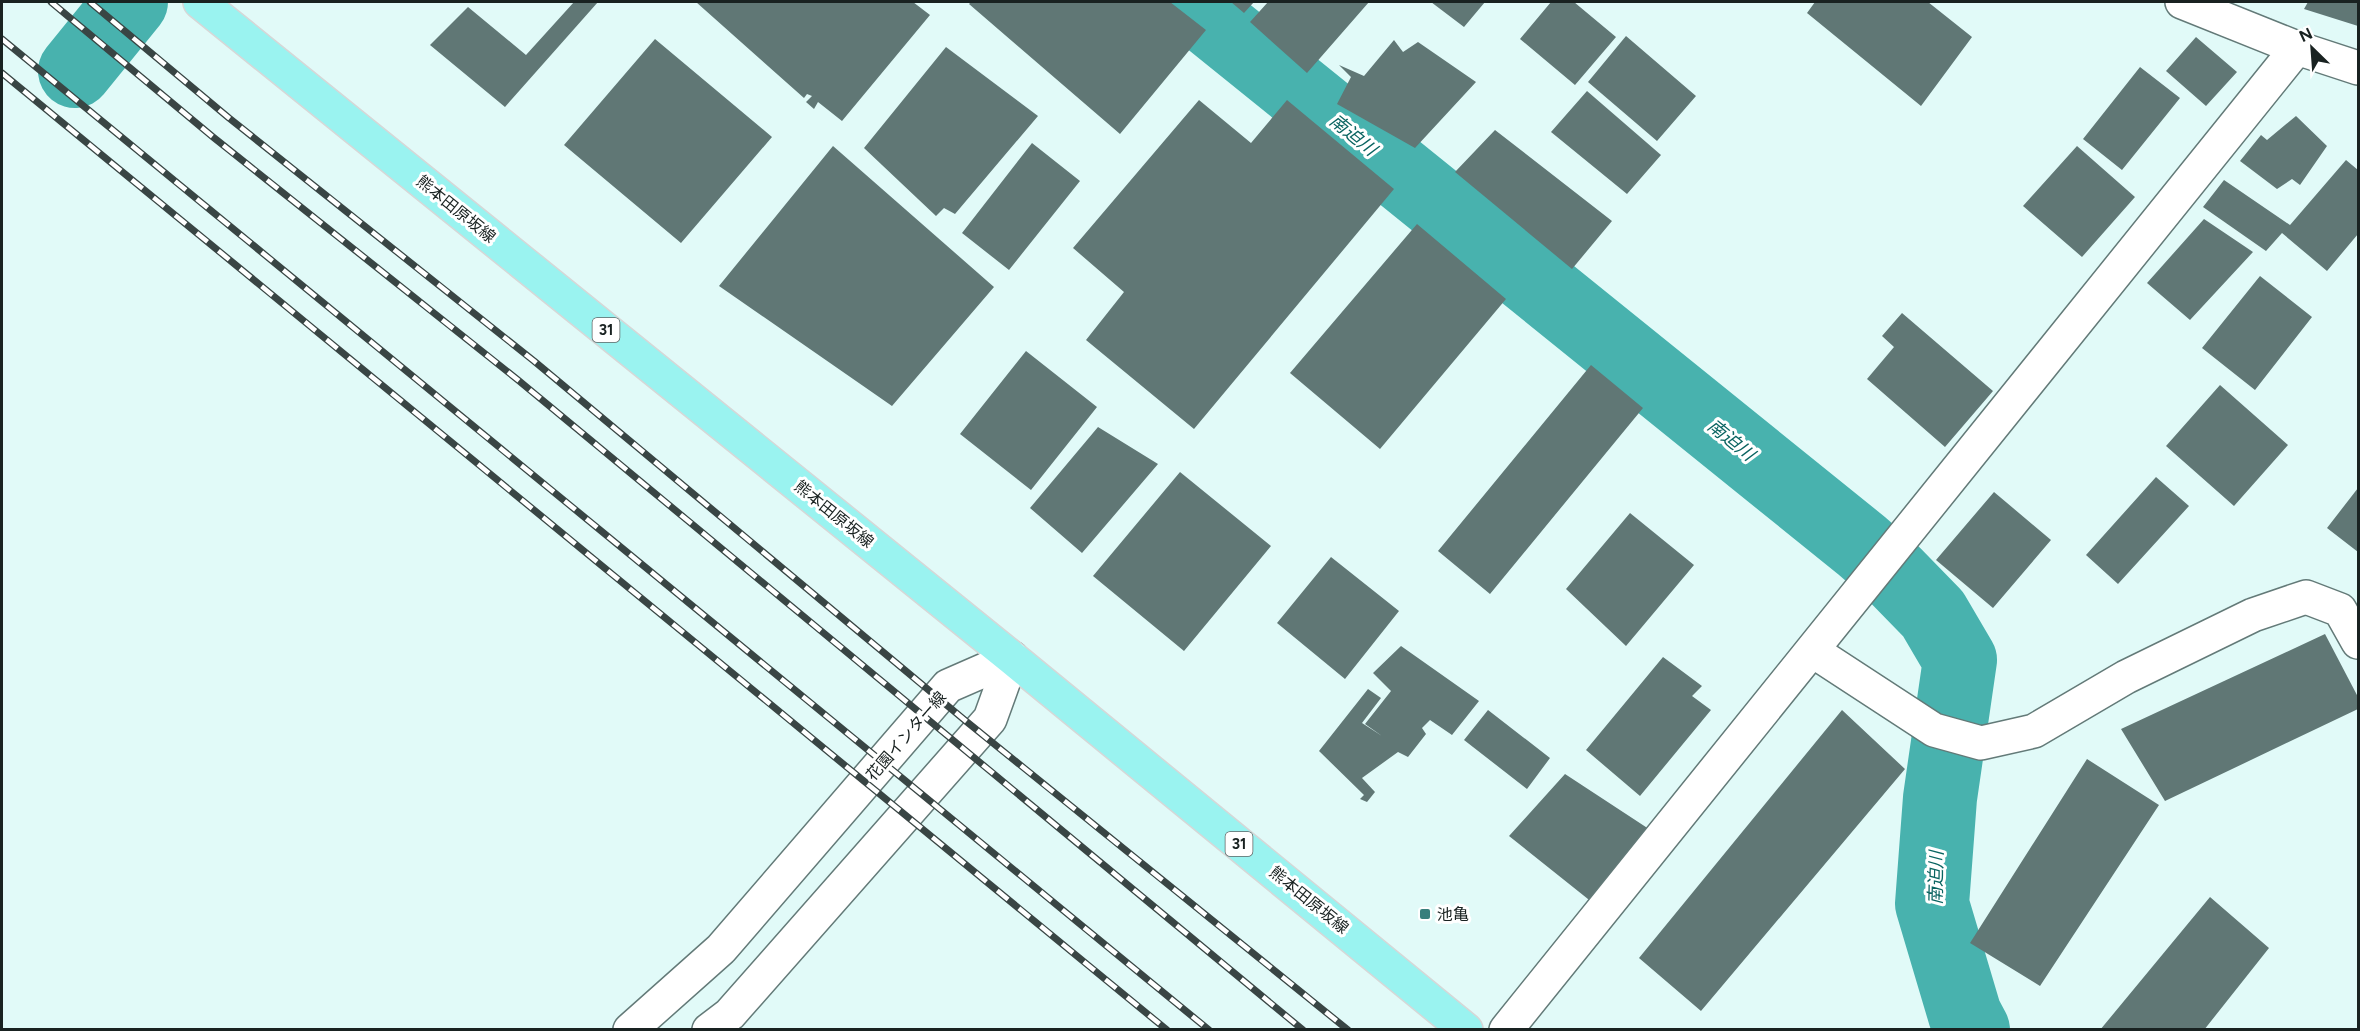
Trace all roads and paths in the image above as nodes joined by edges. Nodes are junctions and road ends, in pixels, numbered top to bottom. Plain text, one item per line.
1 (200, 2) edge
2 (2182, 2) edge
3 (2297, 48) junction
4 (2358, 68) edge
5 (2358, 642) edge
6 (1813, 651) junction
7 (1012, 658) junction
8 (630, 1029) edge
9 (710, 1029) edge
10 (1466, 1029) edge
11 (1506, 1029) edge

1 - 7 main road, 熊本田原坂線 / 31
2 - 3 street
3 - 4 street
3 - 6 street
5 - 6 street
6 - 11 street
7 - 8 street, 花園インター線
7 - 9 street
7 - 10 main road, 熊本田原坂線 / 31

